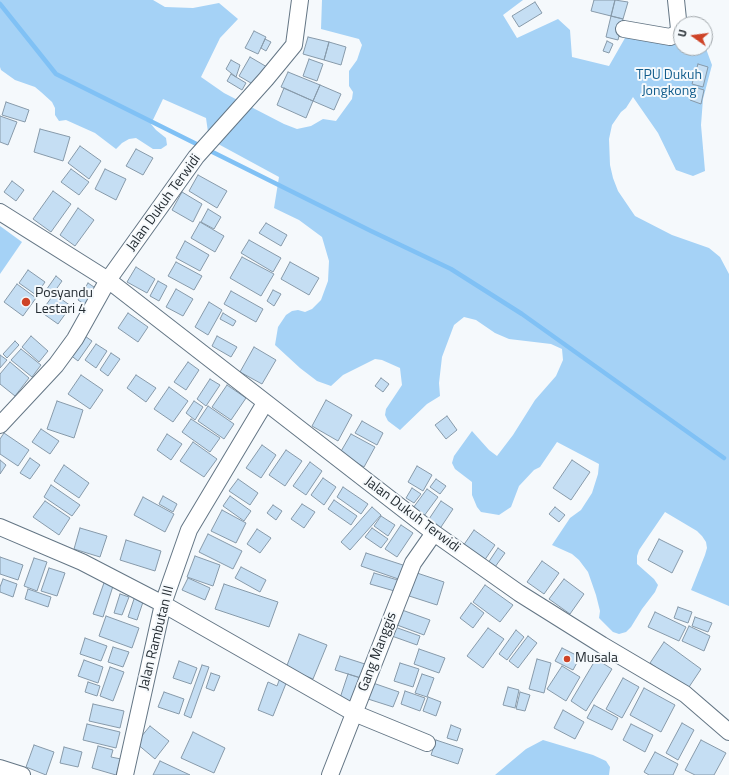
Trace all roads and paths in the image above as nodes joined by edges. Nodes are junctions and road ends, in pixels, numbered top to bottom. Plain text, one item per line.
1 (300, 0) edge
2 (676, 0) edge
3 (624, 29) dead end
4 (0, 212) edge
5 (108, 280) junction
6 (265, 403) junction
7 (0, 425) edge
8 (0, 527) edge
9 (434, 533) junction
10 (162, 604) junction
11 (354, 713) junction
12 (729, 732) edge
13 (428, 743) dead end
14 (0, 768) edge
15 (22, 775) edge
16 (125, 775) edge
17 (330, 775) edge

1 - 5 street, Jalan Dukuh Terwidi
2 - 3 street
4 - 5 street, Jalan Dukuh Terwidi
5 - 6 street, Jalan Dukuh Terwidi
5 - 7 street
6 - 9 street, Jalan Dukuh Terwidi
6 - 10 street, Jalan Rambutan III
8 - 10 street
9 - 11 street, Gang Manggis
9 - 12 street, Jalan Dukuh Terwidi
10 - 11 street
10 - 16 street, Jalan Rambutan III
11 - 13 street
11 - 17 street, Gang Manggis
14 - 15 street

